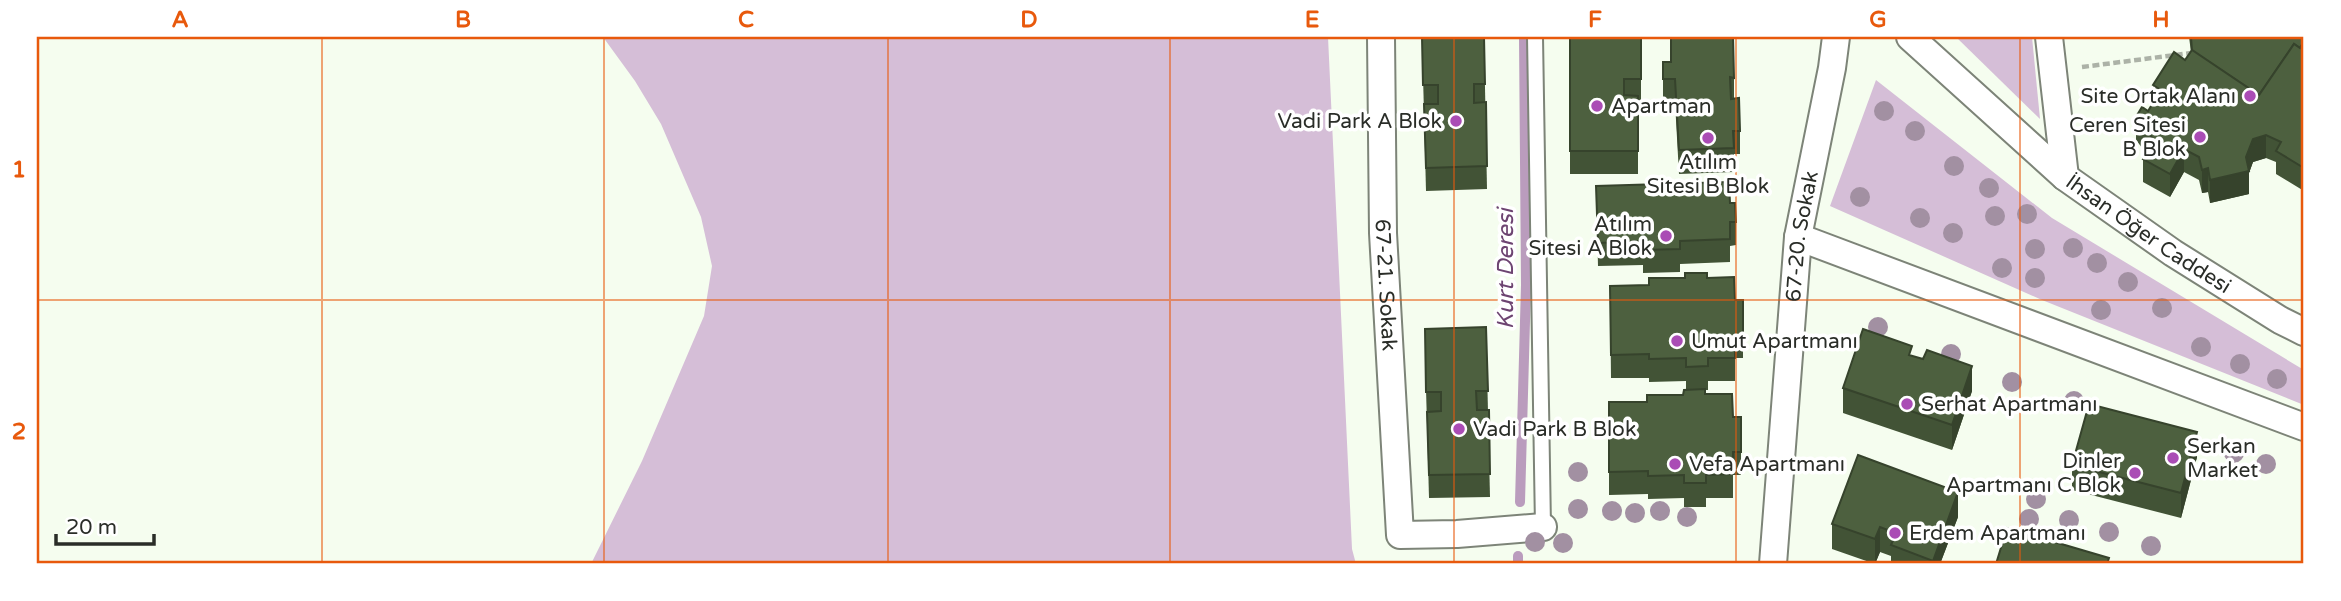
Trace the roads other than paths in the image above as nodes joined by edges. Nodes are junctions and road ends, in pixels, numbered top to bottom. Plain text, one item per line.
1 (1381, 37) edge
2 (1535, 37) edge
3 (1836, 37) edge
4 (1910, 37) edge
5 (2049, 37) edge
6 (2065, 177) junction
7 (1798, 237) junction
8 (2304, 332) edge
9 (2304, 427) edge
10 (1543, 527) joint
11 (1773, 564) edge

1 - 10 street, 67-21. Sokak
2 - 10 lane
3 - 7 street, 67-20. Sokak
4 - 6 street, İhsan Öğer Caddesi
5 - 6 street
6 - 8 street, İhsan Öğer Caddesi
7 - 9 street
7 - 11 street, 67-20. Sokak

